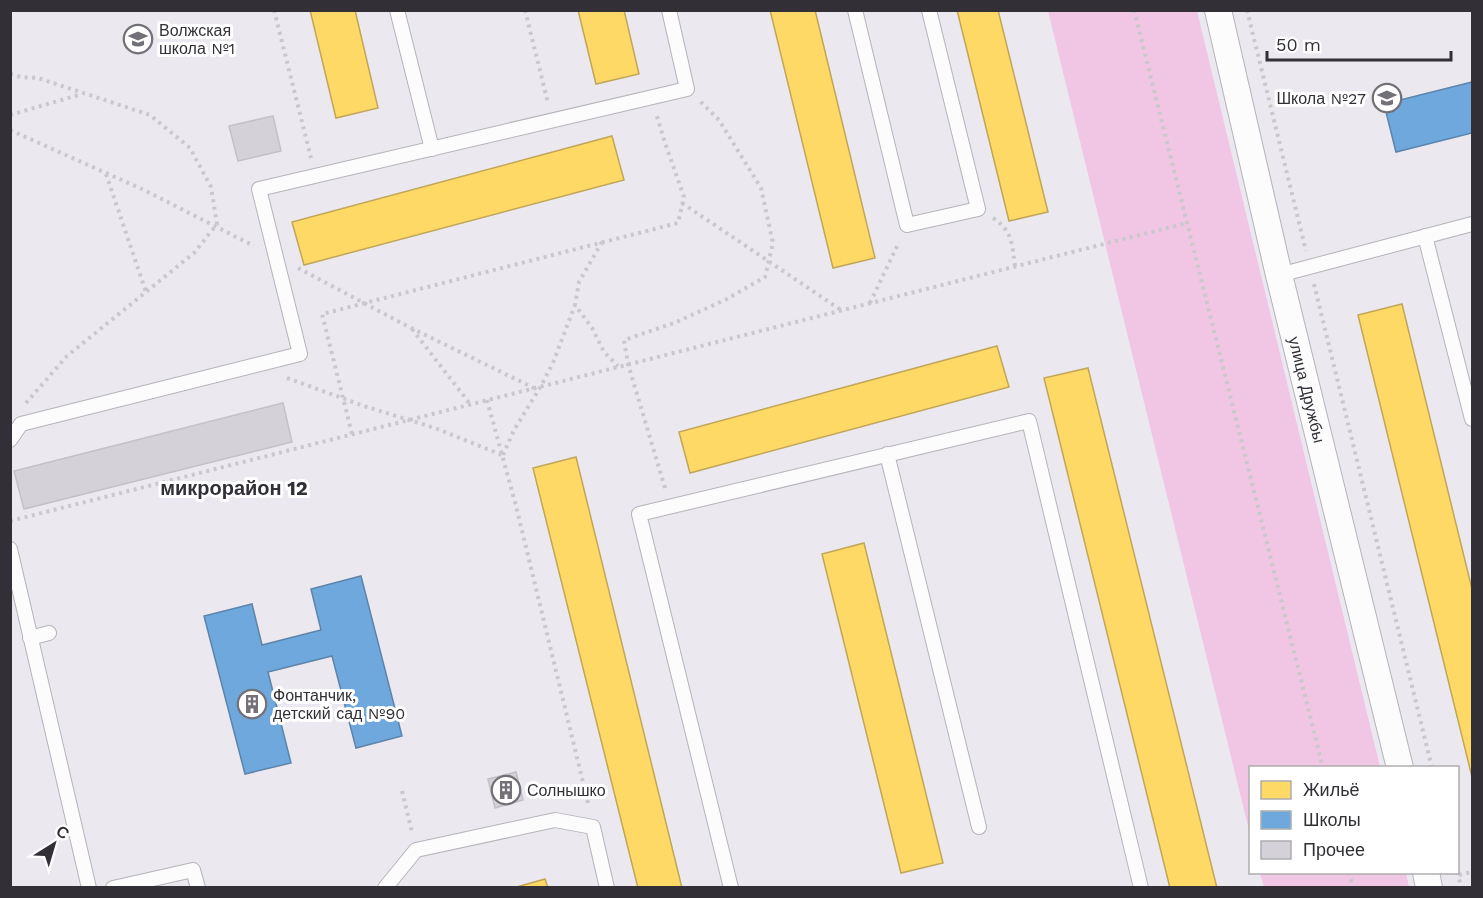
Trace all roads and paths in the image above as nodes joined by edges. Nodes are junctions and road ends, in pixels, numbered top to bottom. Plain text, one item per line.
1 (274, 10) edge
2 (397, 10) edge
3 (525, 10) edge
4 (669, 10) edge
5 (855, 10) edge
6 (929, 10) edge
7 (1134, 10) edge
8 (1218, 10) edge
9 (1247, 10) edge
10 (10, 74) edge
11 (687, 89) junction
12 (84, 93) junction
13 (652, 97) junction
14 (10, 115) edge
15 (552, 121) junction
16 (432, 149) junction
17 (106, 173) dead end
18 (315, 176) junction
19 (682, 203) junction
20 (978, 209) junction
21 (1187, 223) junction
22 (1473, 224) edge
23 (907, 225) junction
24 (1425, 236) junction
25 (602, 242) junction
26 (768, 261) junction
27 (1015, 266) junction
28 (1310, 267) junction
29 (1279, 275) junction
30 (146, 292) junction
31 (870, 303) junction
32 (575, 305) junction
33 (841, 310) junction
34 (409, 327) dead end
35 (628, 364) junction
36 (252, 366) junction
37 (618, 367) junction
38 (541, 386) junction
39 (343, 398) junction
40 (487, 400) junction
41 (470, 404) junction
42 (1473, 419) edge
43 (408, 420) junction
44 (19, 427) junction
45 (352, 434) junction
46 (10, 440) edge
47 (887, 454) junction
48 (502, 455) junction
49 (670, 507) junction
50 (10, 521) edge
51 (10, 549) edge
52 (49, 633) dead end
53 (30, 638) junction
54 (1323, 766) edge
55 (1400, 766) edge
56 (1432, 766) edge
57 (402, 791) dead end
58 (594, 826) junction
59 (979, 827) dead end
60 (416, 850) junction
61 (89, 888) edge
62 (113, 888) edge
63 (198, 888) edge
64 (385, 888) edge
65 (607, 888) edge
66 (731, 888) edge
67 (1141, 888) edge

1 - 18 path
2 - 16 lane
3 - 15 path
4 - 11 lane
5 - 23 lane
6 - 20 lane
7 - 21 path
8 - 29 street, улица Дружбы
9 - 28 path
10 - 12 path
11 - 13 lane
11 - 26 path
12 - 14 path
12 - 30 path
13 - 15 lane
13 - 19 path
15 - 16 lane
16 - 18 lane
17 - 30 path
18 - 36 lane
19 - 25 path
19 - 26 path
20 - 23 lane
20 - 27 path
21 - 27 path
21 - 54 path
22 - 24 lane
23 - 31 path
24 - 28 lane
24 - 42 lane
25 - 32 path
25 - 39 path
26 - 33 path
26 - 35 path
27 - 31 path
28 - 29 lane
28 - 56 path
29 - 55 street, улица Дружбы
30 - 44 path
31 - 33 path
32 - 37 path
32 - 38 path
33 - 35 path
34 - 41 path
35 - 37 path
35 - 49 path
36 - 39 path
36 - 44 lane
37 - 38 path
38 - 40 path
38 - 48 path
39 - 43 path
39 - 45 path
40 - 41 path
40 - 48 path
41 - 43 path
43 - 45 path
43 - 48 path
44 - 46 lane
45 - 50 path
47 - 49 lane
47 - 59 lane
47 - 67 lane
48 - 58 path
49 - 66 lane
51 - 53 lane
52 - 53 lane
53 - 61 lane
57 - 60 path
58 - 60 lane
58 - 65 lane
60 - 64 lane
62 - 63 lane

